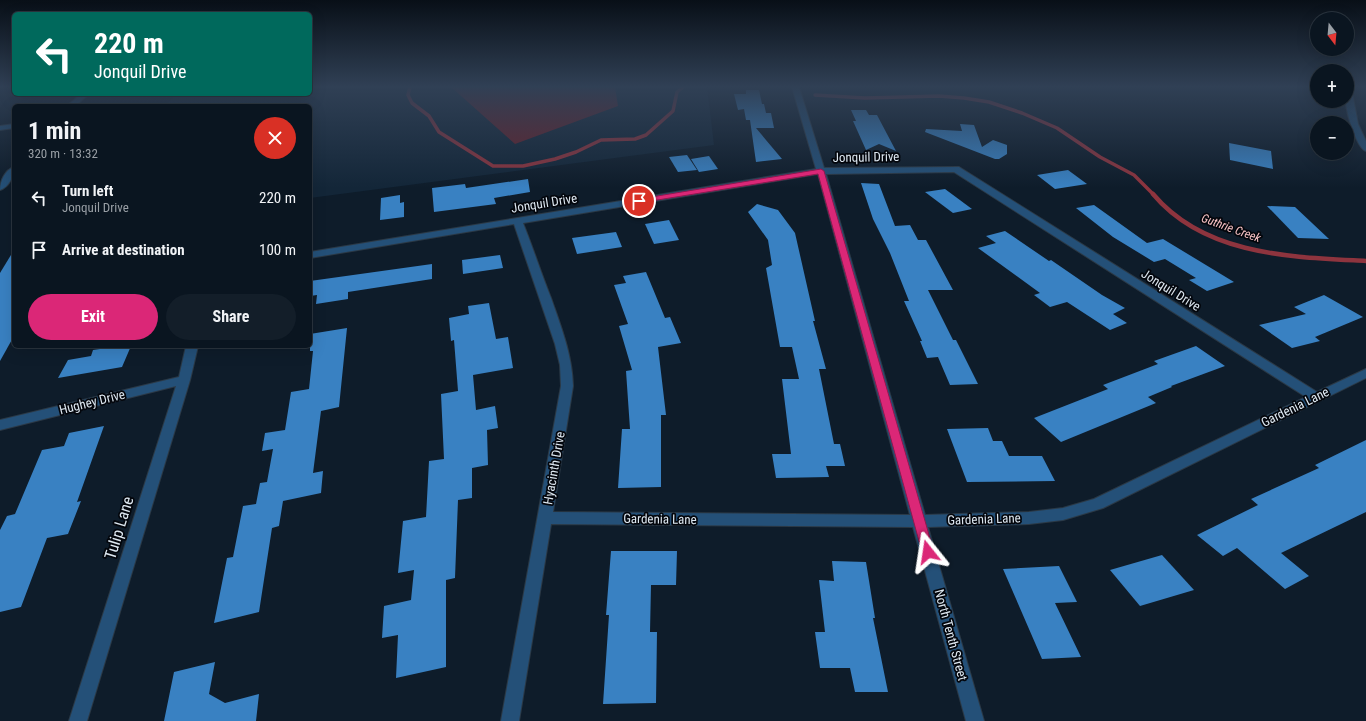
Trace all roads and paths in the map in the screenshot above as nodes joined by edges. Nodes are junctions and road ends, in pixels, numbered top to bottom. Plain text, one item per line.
1 (805, 121) edge
2 (1353, 121) edge
3 (12, 126) edge
4 (0, 128) edge
5 (1366, 149) edge
6 (821, 171) junction
7 (12, 172) edge
8 (0, 187) edge
9 (518, 221) junction
10 (312, 255) edge
11 (192, 348) edge
12 (1366, 373) edge
13 (184, 380) junction
14 (1316, 397) junction
15 (0, 425) edge
16 (546, 518) junction
17 (919, 522) junction
18 (78, 721) edge
19 (510, 721) edge
20 (975, 721) edge

1 - 6 street, North Tenth Street
2 - 5 street
3 - 4 street
6 - 9 street, Jonquil Drive
6 - 14 street, Jonquil Drive
6 - 17 street, North Tenth Street
7 - 8 street
9 - 10 street, Jonquil Drive
9 - 16 street, Hyacinth Drive
11 - 13 street, Tulip Lane
12 - 14 street, Gardenia Lane
13 - 15 street, Hughey Drive
13 - 18 street, Tulip Lane
14 - 17 street, Gardenia Lane
16 - 17 street, Gardenia Lane
16 - 19 street, Hyacinth Drive
17 - 20 street, North Tenth Street

